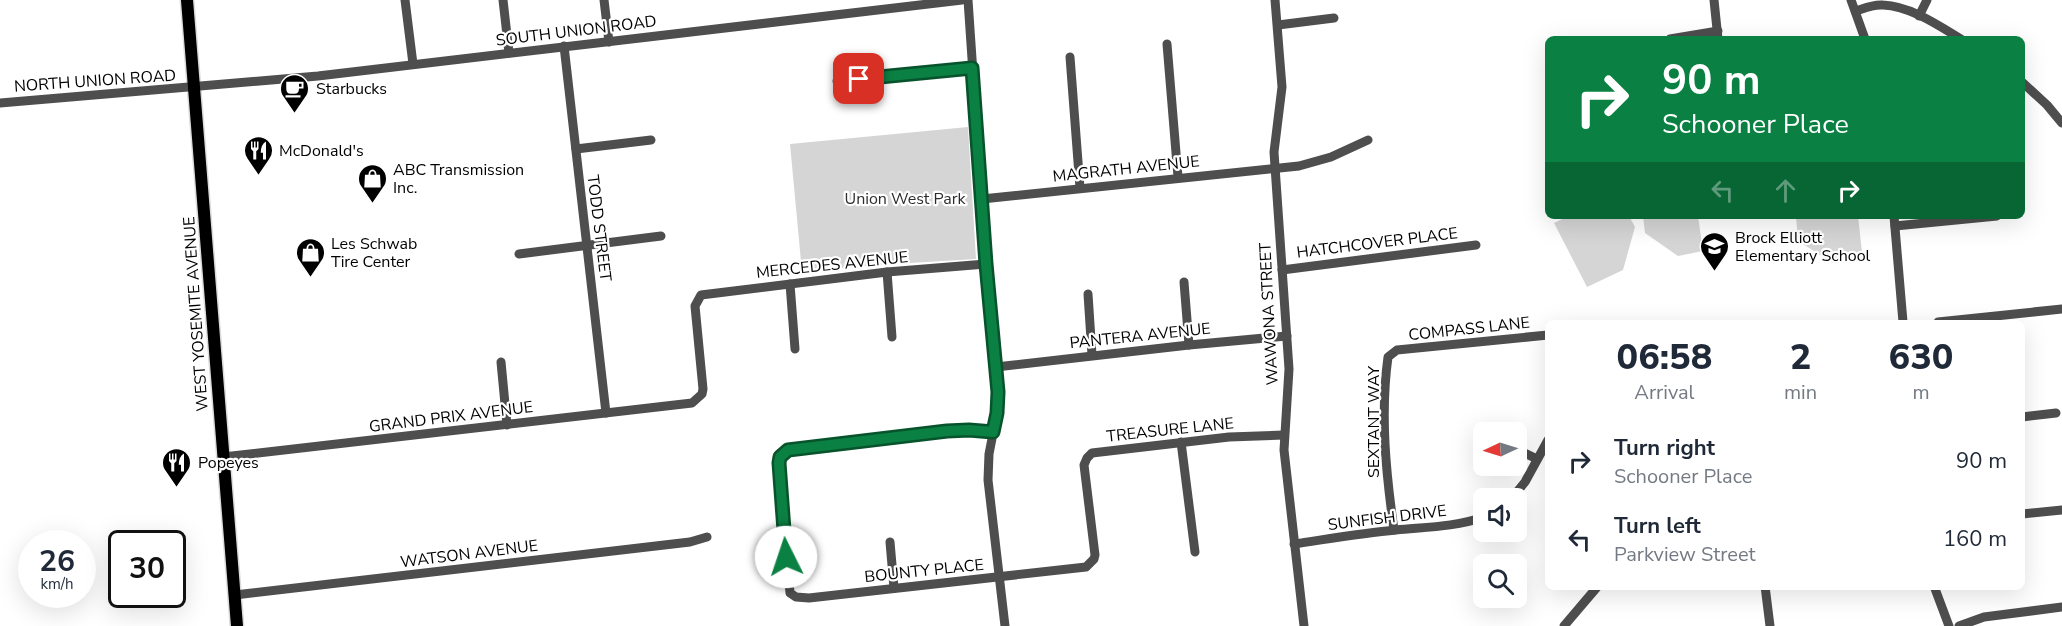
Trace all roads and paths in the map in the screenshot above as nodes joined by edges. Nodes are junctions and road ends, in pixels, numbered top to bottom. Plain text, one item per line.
1 (187, 0) edge
2 (405, 0) edge
3 (502, 0) edge
4 (604, 0) edge
5 (962, 0) edge
6 (968, 0) edge
7 (1275, 0) edge
8 (1714, 0) edge
9 (1851, 0) edge
10 (1927, 0) edge
11 (879, 5) edge
12 (1856, 11) junction
13 (1919, 16) junction
14 (1334, 18) dead end
15 (1278, 25) junction
16 (1718, 35) edge
17 (1864, 36) edge
18 (1956, 36) edge
19 (609, 42) junction
20 (1167, 44) dead end
21 (564, 46) junction
22 (509, 53) junction
23 (1070, 57) dead end
24 (413, 64) junction
25 (972, 68) junction
26 (837, 81) dead end
27 (2025, 85) edge
28 (193, 87) junction
29 (0, 102) edge
30 (2062, 123) edge
31 (651, 140) dead end
32 (1368, 140) dead end
33 (576, 149) junction
34 (1275, 169) junction
35 (1178, 177) junction
36 (1080, 188) junction
37 (982, 199) junction
38 (1936, 219) edge
39 (1895, 221) edge
40 (661, 237) dead end
41 (588, 245) junction
42 (1476, 245) dead end
43 (519, 254) dead end
44 (986, 264) junction
45 (1282, 270) junction
46 (887, 272) junction
47 (1184, 282) dead end
48 (790, 284) junction
49 (1088, 294) dead end
50 (2062, 309) edge
51 (1903, 320) edge
52 (1957, 320) edge
53 (1545, 335) edge
54 (1287, 336) junction
55 (892, 337) dead end
56 (1189, 345) junction
57 (795, 349) dead end
58 (1393, 352) joint
59 (1092, 355) junction
60 (501, 362) dead end
61 (996, 367) junction
62 (682, 404) joint
63 (606, 413) junction
64 (2056, 413) dead end
65 (2025, 417) edge
66 (507, 424) junction
67 (993, 432) junction
68 (1284, 435) junction
69 (1182, 442) junction
70 (1545, 445) edge
71 (1527, 454) edge
72 (223, 457) junction
73 (1537, 459) junction
74 (1520, 488) edge
75 (2062, 510) edge
76 (2025, 514) edge
77 (1473, 520) edge
78 (1394, 530) junction
79 (707, 537) dead end
80 (890, 542) dead end
81 (1294, 544) junction
82 (1195, 552) dead end
83 (1080, 568) joint
84 (999, 576) junction
85 (894, 588) junction
86 (1595, 590) edge
87 (1766, 590) edge
88 (1935, 590) edge
89 (235, 595) junction
90 (2062, 607) edge
91 (237, 626) edge
92 (1005, 626) edge
93 (1304, 626) edge
94 (1564, 626) edge
95 (1770, 626) edge
96 (1948, 626) edge
97 (1959, 626) edge

1 - 28 main road, WEST YOSEMITE AVENUE
2 - 24 street
3 - 22 street
4 - 19 street
5 - 11 street, SOUTH UNION ROAD
6 - 25 street
7 - 15 street, WAWONA STREET
8 - 16 street
9 - 12 street
10 - 13 street
11 - 19 street, SOUTH UNION ROAD
12 - 13 street
12 - 17 street
13 - 18 street
14 - 15 street
15 - 34 street, WAWONA STREET
19 - 21 street, SOUTH UNION ROAD
20 - 35 street
21 - 22 street, SOUTH UNION ROAD
21 - 33 street, TODD STREET
22 - 24 street, SOUTH UNION ROAD
23 - 36 street
24 - 28 street, SOUTH UNION ROAD
25 - 26 street
25 - 37 street
27 - 30 street
28 - 29 street, NORTH UNION ROAD
28 - 72 main road, WEST YOSEMITE AVENUE
31 - 33 street
32 - 34 street, MAGRATH AVENUE
33 - 41 street, TODD STREET
34 - 35 street, MAGRATH AVENUE
34 - 45 street, WAWONA STREET
35 - 36 street, MAGRATH AVENUE
36 - 37 street, MAGRATH AVENUE
37 - 44 street
38 - 39 street
39 - 51 street
40 - 41 street
41 - 43 street
41 - 63 street, TODD STREET
42 - 45 street, HATCHCOVER PLACE
44 - 46 street, MERCEDES AVENUE
44 - 61 street
45 - 54 street, WAWONA STREET
46 - 48 street, MERCEDES AVENUE
46 - 55 street
47 - 56 street
48 - 57 street
48 - 62 street, MERCEDES AVENUE
49 - 59 street
50 - 52 street
53 - 58 street, COMPASS LANE
54 - 56 street, PANTERA AVENUE
54 - 68 street, WAWONA STREET
56 - 59 street, PANTERA AVENUE
58 - 78 street, SEXTANT WAY
59 - 61 street, PANTERA AVENUE
60 - 66 street
61 - 67 street
62 - 63 street, GRAND PRIX AVENUE
63 - 66 street, GRAND PRIX AVENUE
64 - 65 street
66 - 72 street, GRAND PRIX AVENUE
67 - 84 street
67 - 85 street, BOUNTY PLACE
68 - 69 street, TREASURE LANE
68 - 81 street, WAWONA STREET
69 - 82 street
69 - 83 street, TREASURE LANE
70 - 73 street
71 - 73 street
72 - 89 main road, WEST YOSEMITE AVENUE
73 - 74 street
75 - 76 street
77 - 78 street, SUNFISH DRIVE
78 - 81 street, SUNFISH DRIVE
79 - 89 street, WATSON AVENUE
80 - 85 street
81 - 93 street, WAWONA STREET
83 - 84 street, BOUNTY PLACE
84 - 85 street, BOUNTY PLACE
84 - 92 street
86 - 94 street
87 - 95 street
88 - 96 street
89 - 91 main road, WEST YOSEMITE AVENUE
90 - 97 street

